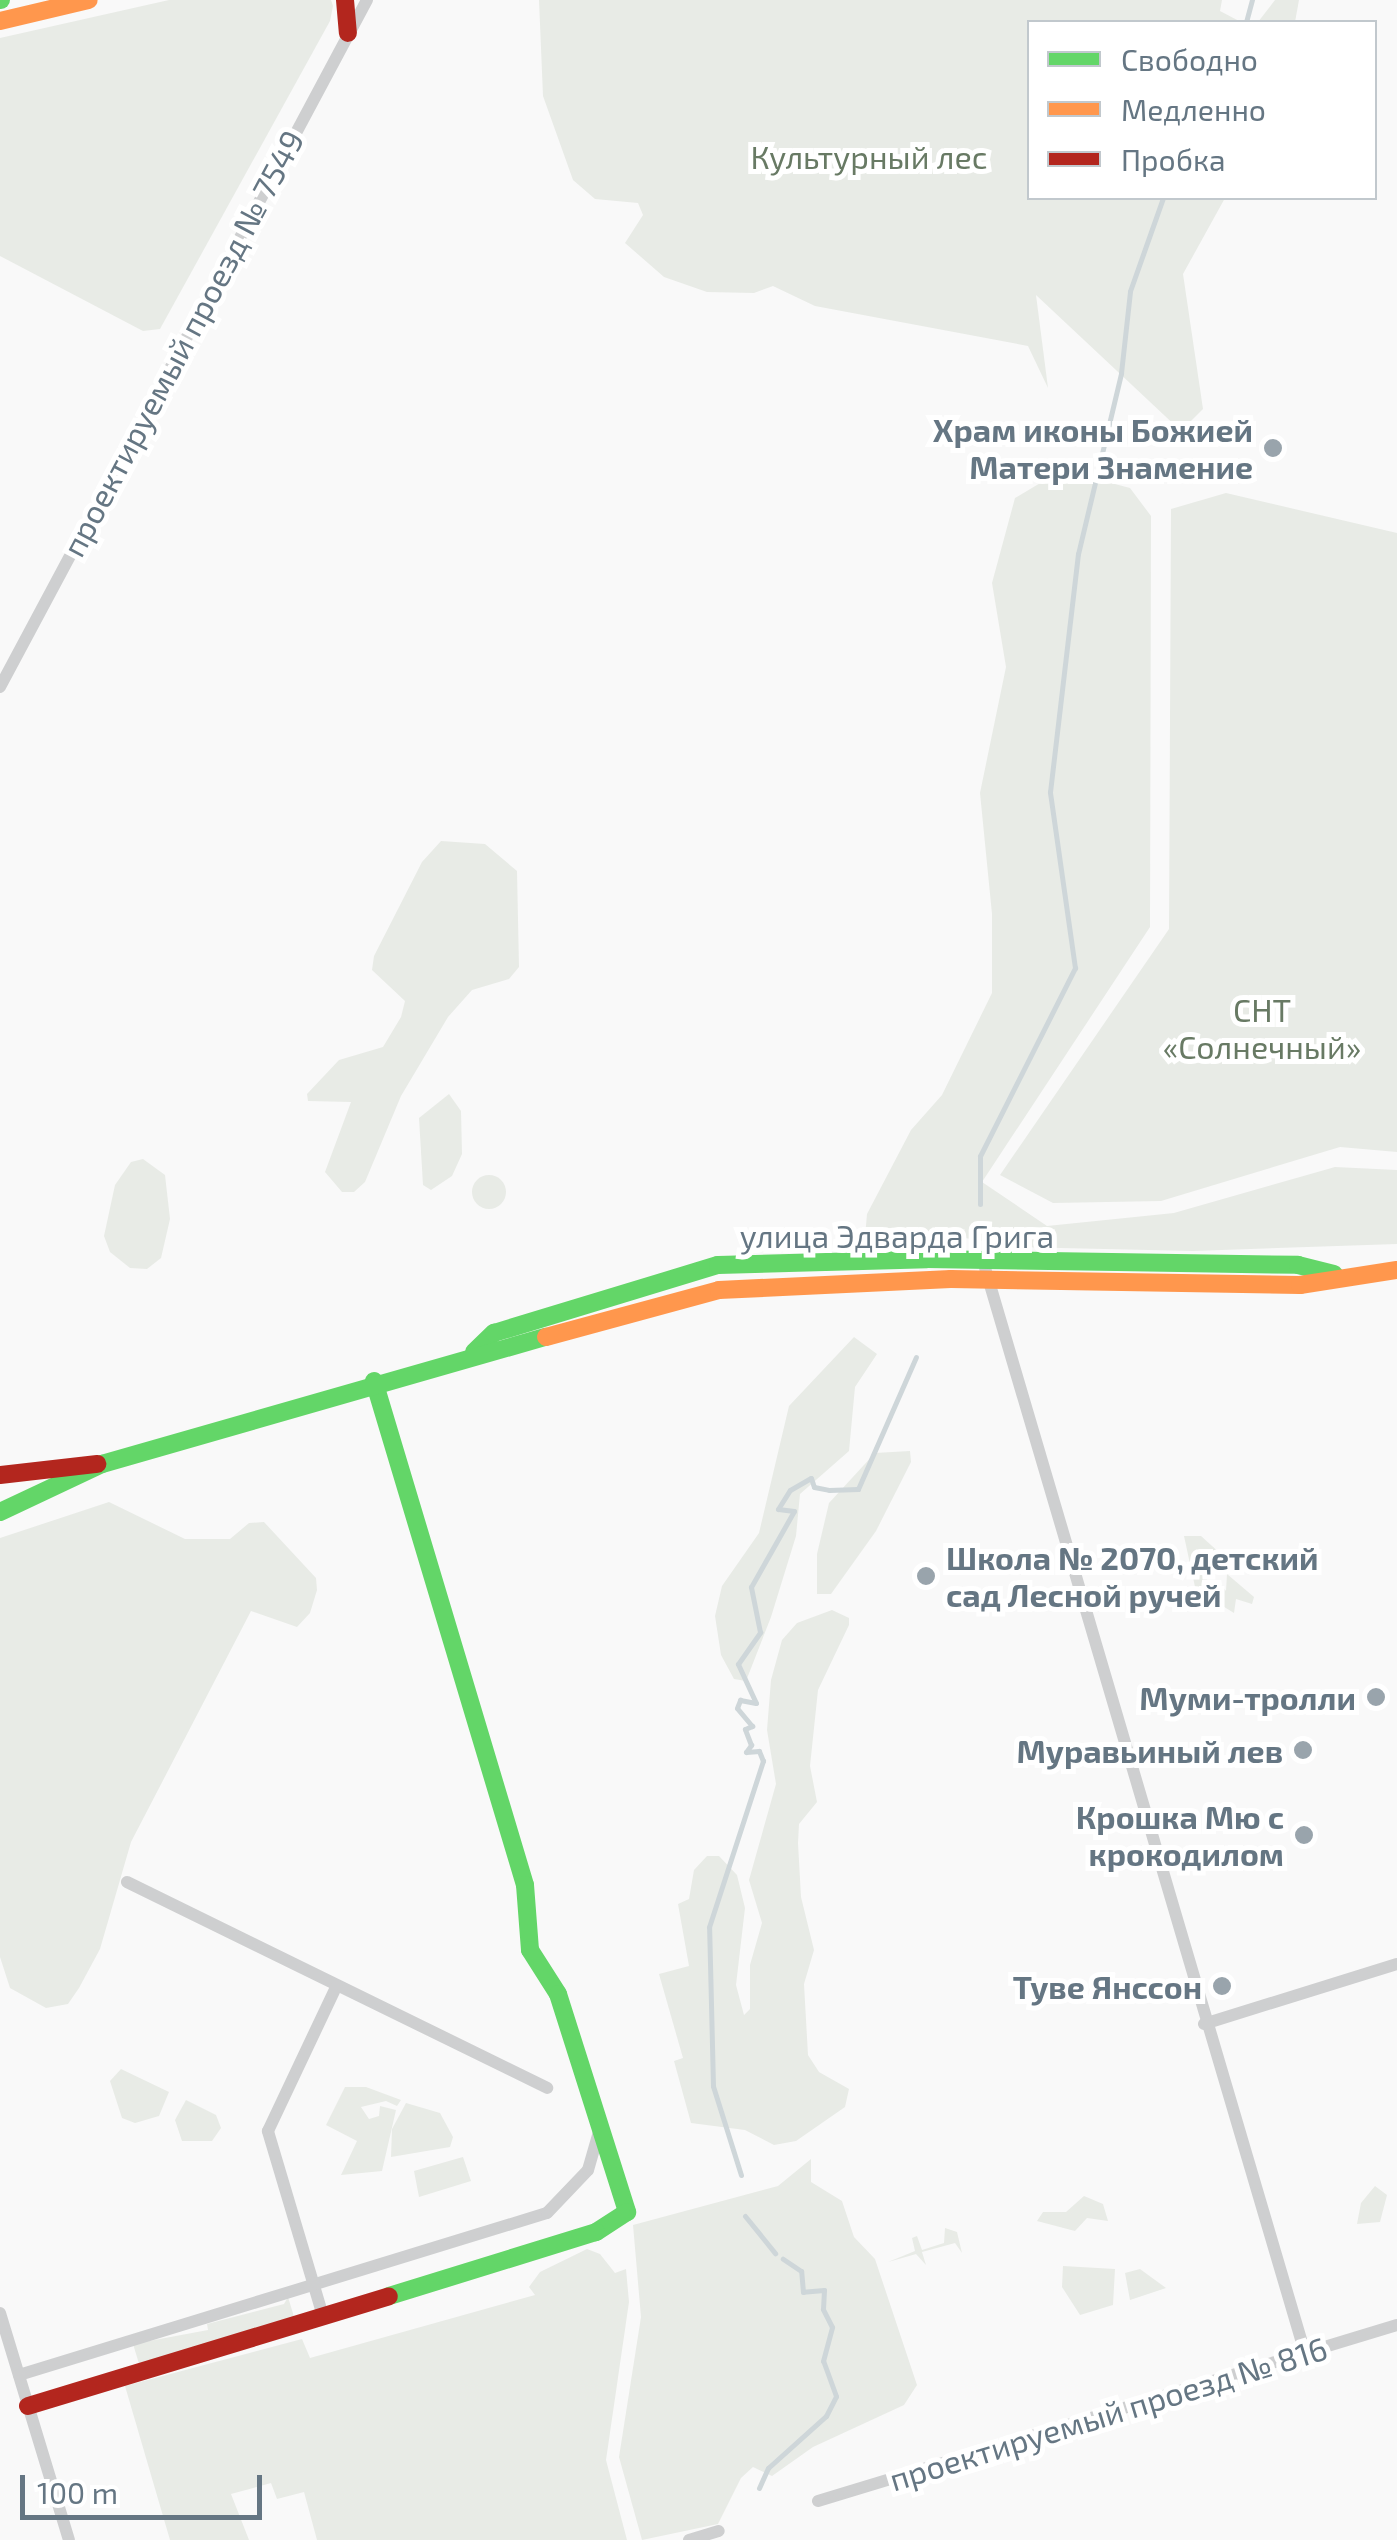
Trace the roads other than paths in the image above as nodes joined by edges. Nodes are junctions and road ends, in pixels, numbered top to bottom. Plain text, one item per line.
1 (89, 0) edge
2 (345, 0) edge
3 (366, 0) edge
4 (0, 21) edge
5 (348, 33) junction
6 (0, 687) edge
7 (983, 1261) junction
8 (1397, 1270) edge
9 (1337, 1274) junction
10 (987, 1282) junction
11 (474, 1352) junction
12 (374, 1380) junction
13 (102, 1464) junction
14 (0, 1475) edge
15 (0, 1512) edge
16 (127, 1882) dead end
17 (1397, 1964) edge
18 (338, 1985) junction
19 (1204, 2024) junction
20 (547, 2088) dead end
21 (600, 2132) junction
22 (313, 2284) junction
23 (0, 2313) edge
24 (323, 2316) junction
25 (1397, 2325) edge
26 (1305, 2353) junction
27 (19, 2375) junction
28 (28, 2406) junction
29 (818, 2501) dead end
30 (719, 2531) dead end
31 (69, 2540) edge
32 (689, 2540) edge

1 - 4 street
2 - 5 street
3 - 5 street, проектируемый проезд № 7549
5 - 6 street, проектируемый проезд № 7549
7 - 9 street, улица Эдварда Грига
7 - 10 street
7 - 11 street, улица Эдварда Грига
8 - 9 street, улица Эдварда Грига
9 - 10 street, улица Эдварда Грига
10 - 11 street, улица Эдварда Грига
10 - 19 street
11 - 12 street, улица Эдварда Грига
12 - 13 street, улица Эдварда Грига
12 - 21 street
13 - 14 street, улица Эдварда Грига
13 - 15 street, улица Эдварда Грига
16 - 18 street
17 - 19 street
18 - 20 street
18 - 22 street
19 - 26 street
21 - 22 street
21 - 24 street
22 - 24 street
22 - 27 street
23 - 27 street
24 - 28 street
25 - 26 street, проектируемый проезд № 816
26 - 29 street, проектируемый проезд № 816
27 - 28 street
28 - 31 street
30 - 32 street

